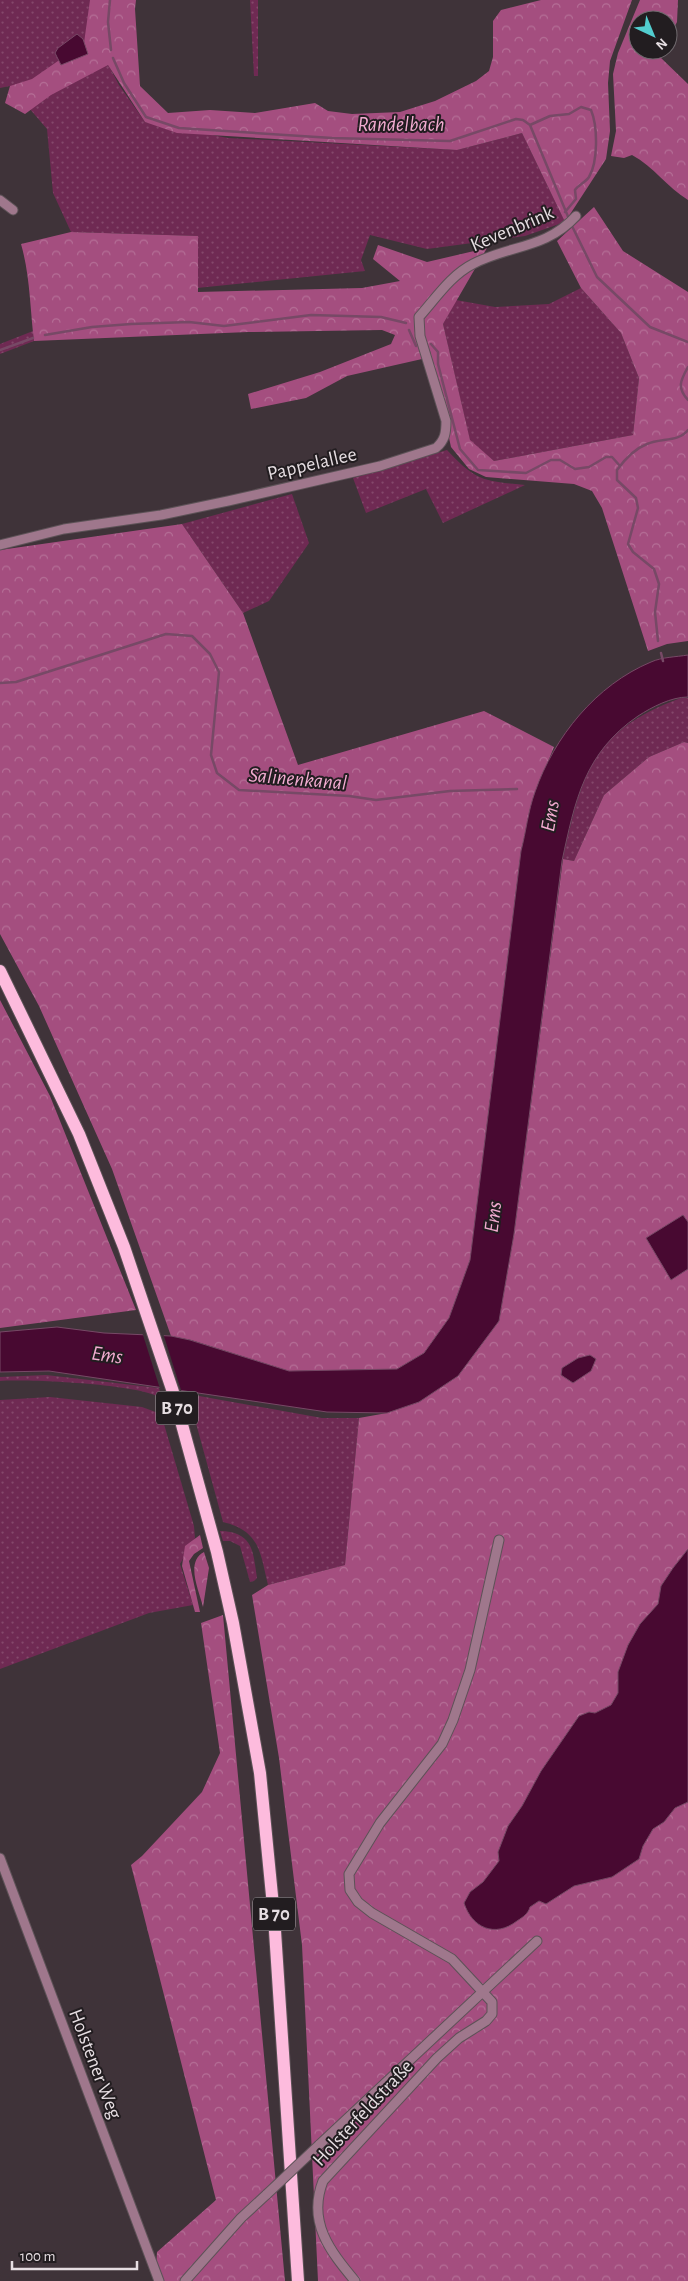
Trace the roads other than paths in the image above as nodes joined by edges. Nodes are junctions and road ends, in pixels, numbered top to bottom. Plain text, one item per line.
1 (0, 200) edge
2 (13, 210) dead end
3 (576, 216) dead end
4 (459, 272) joint
5 (0, 545) edge
6 (0, 971) edge
7 (499, 1540) dead end
8 (0, 1858) edge
9 (537, 1941) dead end
10 (482, 1991) junction
11 (159, 2281) edge
12 (185, 2281) edge
13 (298, 2281) edge
14 (355, 2281) edge

1 - 2 street
3 - 4 street, Kevenbrink
4 - 5 street, Pappelallee
6 - 13 main road, B 70
7 - 10 street
8 - 11 street, Holstener Weg
9 - 10 street
10 - 12 street, bridge
10 - 14 street, Holsterfeldstraße

